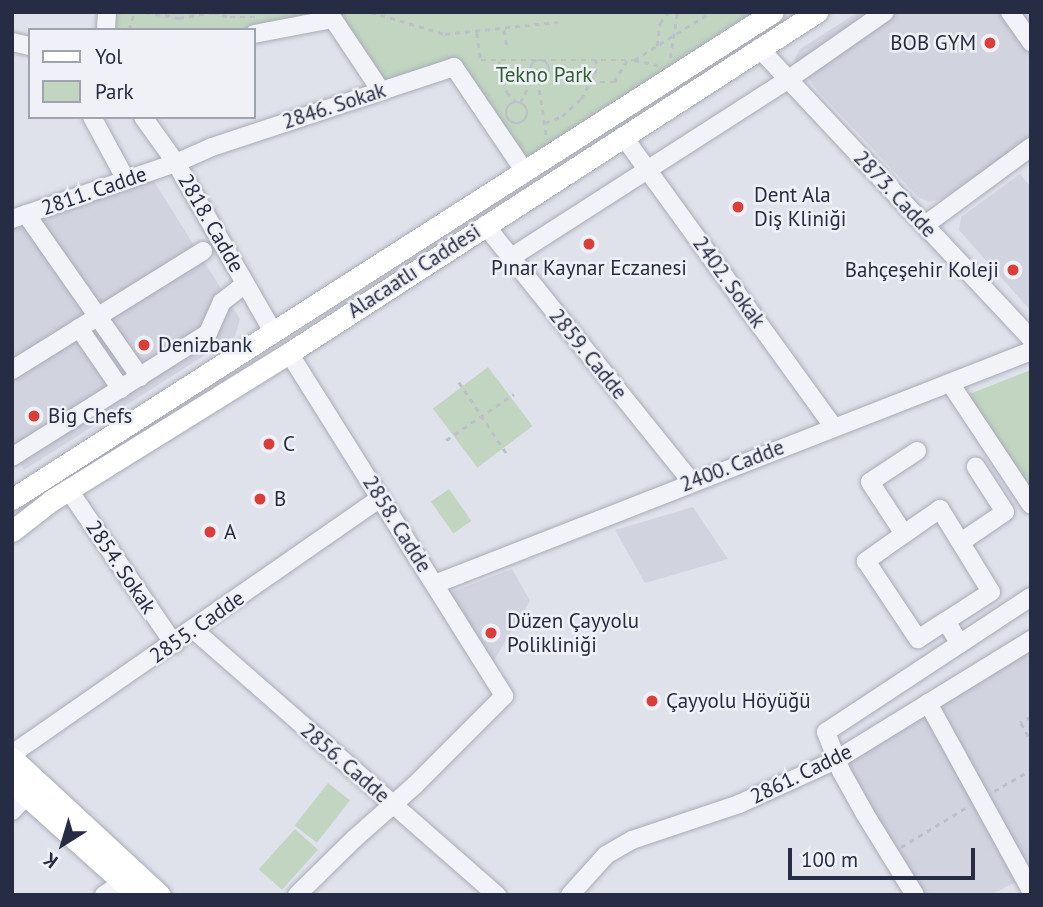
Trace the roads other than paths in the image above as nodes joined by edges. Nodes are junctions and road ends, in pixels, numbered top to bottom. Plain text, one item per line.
1 (773, 12) edge
2 (817, 12) edge
3 (885, 12) edge
4 (1010, 12) edge
5 (256, 34) edge
6 (1031, 42) edge
7 (759, 48) junction
8 (789, 79) junction
9 (382, 91) junction
10 (93, 119) edge
11 (144, 119) edge
12 (623, 136) junction
13 (1031, 146) edge
14 (176, 163) junction
15 (648, 170) junction
16 (525, 172) junction
17 (126, 180) junction
18 (17, 215) edge
19 (485, 225) junction
20 (925, 225) junction
21 (203, 251) dead end
22 (510, 258) junction
23 (245, 284) junction
24 (98, 317) junction
25 (79, 328) junction
26 (273, 332) junction
27 (111, 335) junction
28 (1031, 339) edge
29 (92, 348) junction
30 (1031, 351) edge
31 (289, 353) junction
32 (12, 370) edge
33 (140, 377) junction
34 (950, 383) junction
35 (121, 389) junction
36 (834, 427) junction
37 (917, 451) dead end
38 (12, 457) edge
39 (976, 467) dead end
40 (692, 482) junction
41 (68, 489) junction
42 (15, 490) edge
43 (380, 498) junction
44 (1031, 505) edge
45 (12, 531) edge
46 (904, 534) junction
47 (961, 542) junction
48 (435, 584) junction
49 (1031, 597) edge
50 (946, 621) junction
51 (194, 630) junction
52 (1031, 640) edge
53 (174, 644) junction
54 (960, 644) junction
55 (928, 704) junction
56 (12, 756) edge
57 (836, 760) junction
58 (17, 797) edge
59 (392, 805) junction
60 (130, 888) edge
61 (306, 892) edge
62 (1030, 893) edge
63 (104, 895) edge
64 (160, 895) edge
65 (497, 895) edge
66 (570, 895) edge
67 (915, 895) edge

1 - 16 main road, Alacaatlı Caddesi
2 - 7 main road, Alacaatlı Caddesi
3 - 8 street
4 - 6 street
5 - 9 street
7 - 8 street, 2873. Cadde
7 - 12 main road, Alacaatlı Caddesi
8 - 15 street
8 - 20 street, 2873. Cadde
9 - 14 street, 2846. Sokak
9 - 16 street, 2846. Sokak
10 - 17 street
11 - 14 street, 2818. Cadde
12 - 15 street, 2402. Sokak
12 - 19 main road, Alacaatlı Caddesi
13 - 20 street
14 - 17 street, 2811. Cadde
14 - 23 street, 2818. Cadde
15 - 22 street
15 - 36 street, 2402. Sokak
16 - 26 main road, Alacaatlı Caddesi
17 - 18 street, 2811. Cadde
18 - 24 street
19 - 22 street, 2859. Cadde
19 - 31 main road, Alacaatlı Caddesi
20 - 28 street, 2873. Cadde
21 - 24 street
22 - 40 street, 2859. Cadde
23 - 26 street, 2818. Cadde
23 - 33 street
24 - 25 street
24 - 27 street
25 - 29 street
25 - 32 street
26 - 42 main road, Alacaatlı Caddesi
27 - 29 street
27 - 33 street
29 - 35 street
30 - 34 street, 2400. Cadde
31 - 41 main road, Alacaatlı Caddesi
31 - 43 street, 2858. Cadde
33 - 35 street
34 - 36 street, 2400. Cadde
34 - 44 street
35 - 38 street
36 - 40 street, 2400. Cadde
37 - 46 street
39 - 47 street
40 - 48 street, 2400. Cadde
41 - 45 main road, Alacaatlı Caddesi
41 - 53 street, 2854. Sokak
43 - 48 street, 2858. Cadde
43 - 51 street, 2855. Cadde
46 - 47 street
46 - 50 street
47 - 50 street
48 - 59 street, 2858. Cadde
49 - 54 street, 2861. Cadde
50 - 54 street
51 - 53 street, 2855. Cadde
51 - 59 street, 2856. Cadde
52 - 55 street, 2861. Cadde
53 - 56 street, 2855. Cadde
54 - 57 street, 2861. Cadde
55 - 57 street, 2861. Cadde
55 - 62 street
56 - 64 main road
57 - 66 street, 2861. Cadde
57 - 67 street
58 - 60 main road
59 - 61 street
59 - 65 street, 2856. Cadde
60 - 63 street

